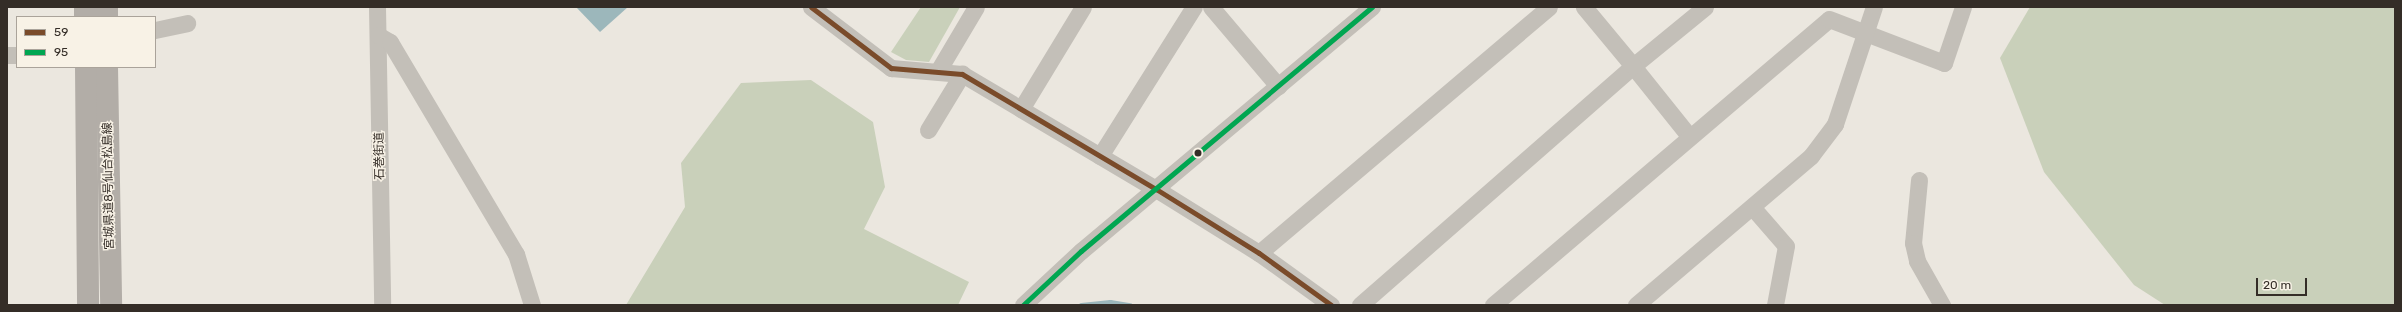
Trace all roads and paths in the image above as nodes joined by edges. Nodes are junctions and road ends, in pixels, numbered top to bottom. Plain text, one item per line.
1 (377, 7) edge
2 (811, 7) edge
3 (976, 7) edge
4 (1083, 7) edge
5 (1194, 7) edge
6 (1211, 7) edge
7 (1372, 7) edge
8 (1549, 7) edge
9 (1584, 7) edge
10 (1705, 7) edge
11 (1874, 7) edge
12 (1963, 7) edge
13 (187, 23) dead end
14 (156, 30) edge
15 (1866, 34) junction
16 (378, 35) junction
17 (1633, 66) junction
18 (86, 68) edge
19 (107, 68) edge
20 (938, 71) junction
21 (962, 74) junction
22 (1278, 86) junction
23 (1021, 109) junction
24 (928, 130) dead end
25 (1689, 136) junction
26 (1100, 156) junction
27 (1919, 180) dead end
28 (1156, 189) junction
29 (1753, 208) junction
30 (1258, 253) junction
31 (88, 305) edge
32 (111, 305) edge
33 (382, 305) edge
34 (532, 305) edge
35 (1023, 305) edge
36 (1331, 305) edge
37 (1360, 305) edge
38 (1493, 305) edge
39 (1636, 305) edge
40 (1775, 305) edge
41 (1942, 305) edge

1 - 16 street, 石巻街道
2 - 20 street
3 - 20 street
4 - 23 street
5 - 26 street
6 - 22 street
7 - 22 street
8 - 30 street
9 - 17 street
10 - 17 street
11 - 15 street
12 - 15 street
13 - 14 street
15 - 25 street
15 - 29 street
16 - 33 street, 石巻街道
16 - 34 street
17 - 25 street
17 - 37 street
18 - 31 main road, 宮城県道8号仙台松島線
19 - 32 main road, 宮城県道8号仙台松島線
20 - 21 street
21 - 23 street
21 - 24 street
22 - 28 street
23 - 26 street
25 - 38 street
26 - 28 street
27 - 41 street
28 - 30 street
28 - 35 street
29 - 39 street
29 - 40 street
30 - 36 street

